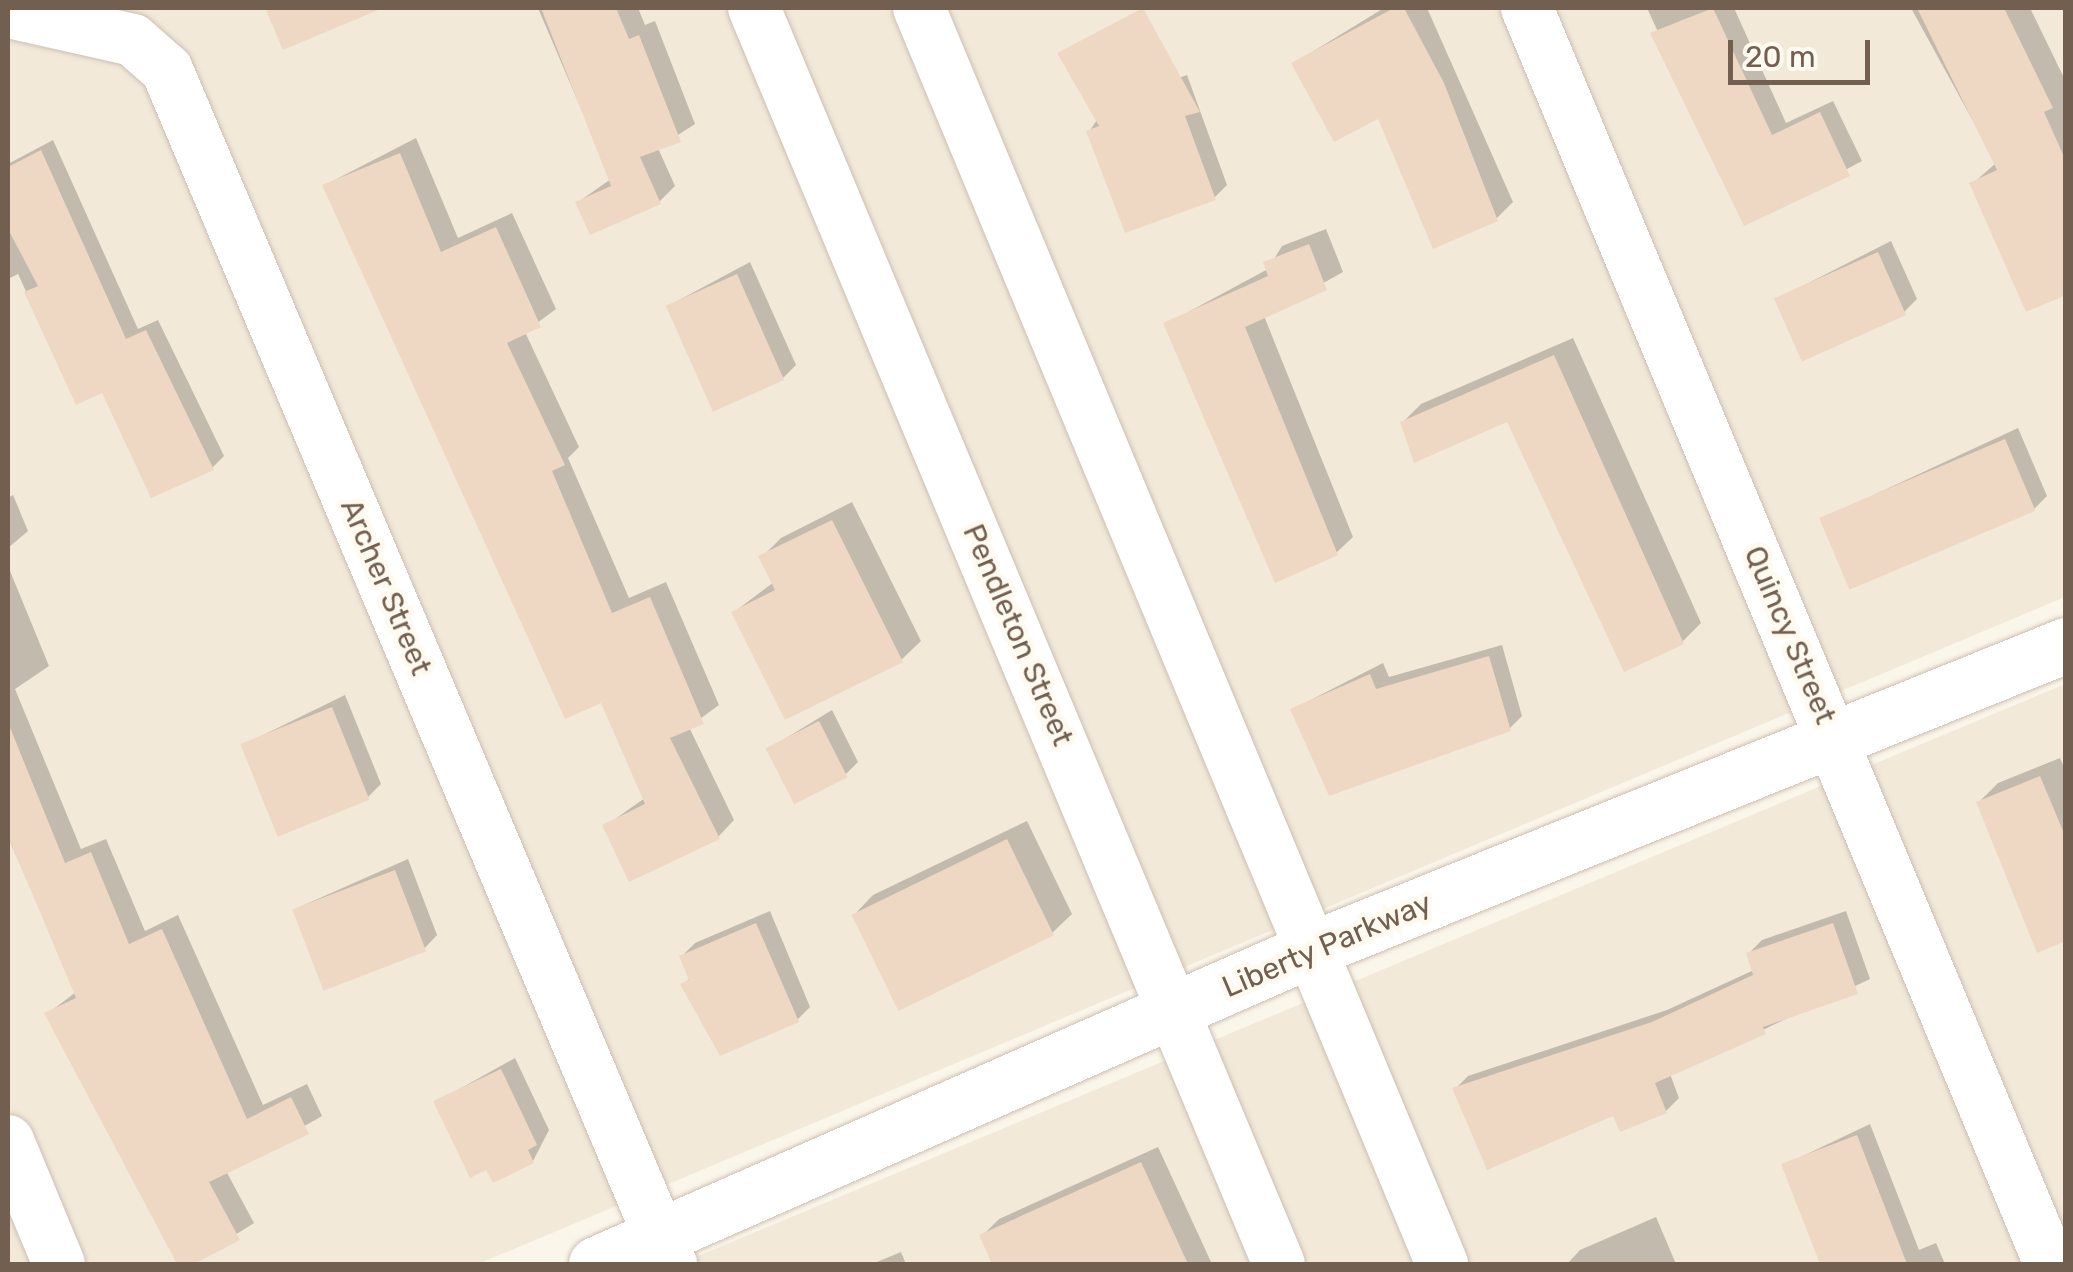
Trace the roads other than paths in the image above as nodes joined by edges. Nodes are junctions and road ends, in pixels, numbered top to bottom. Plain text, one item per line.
1 (754, 8) edge
2 (919, 8) edge
3 (1527, 8) edge
4 (8, 12) edge
5 (2066, 645) edge
6 (1834, 741) junction
7 (1312, 948) junction
8 (1176, 1008) junction
9 (8, 1141) edge
10 (666, 1252) edge
11 (58, 1264) edge
12 (596, 1264) edge
13 (1279, 1264) edge
14 (1442, 1264) edge
15 (2050, 1264) edge

1 - 8 street, Pendleton Street
2 - 7 street
3 - 6 street, Quincy Street
4 - 10 street, Archer Street
5 - 6 street, Liberty Parkway
6 - 7 street, Liberty Parkway
6 - 15 street, Quincy Street
7 - 8 street, Liberty Parkway
7 - 14 street
8 - 10 street, Liberty Parkway
8 - 13 street, Pendleton Street
9 - 11 street
10 - 12 street, Liberty Parkway

